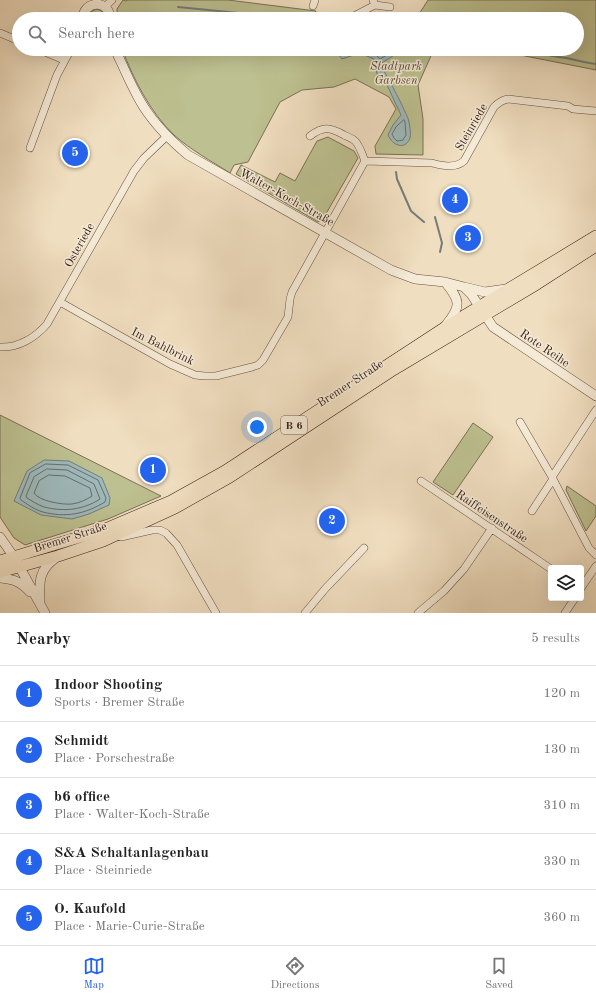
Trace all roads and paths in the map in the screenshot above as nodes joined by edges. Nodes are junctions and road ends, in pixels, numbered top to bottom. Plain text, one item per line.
1 (374, 2) edge
2 (85, 3) edge
3 (109, 4) edge
4 (390, 7) dead end
5 (359, 12) edge
6 (0, 33) edge
7 (12, 38) edge
8 (55, 56) edge
9 (67, 56) edge
10 (118, 56) edge
11 (64, 60) junction
12 (596, 111) edge
13 (167, 136) junction
14 (310, 136) dead end
15 (30, 148) dead end
16 (365, 161) junction
17 (325, 233) junction
18 (596, 236) edge
19 (596, 246) edge
20 (445, 282) junction
21 (464, 287) junction
22 (508, 289) junction
23 (60, 302) junction
24 (482, 311) junction
25 (444, 328) junction
26 (0, 347) edge
27 (596, 396) edge
28 (596, 410) edge
29 (520, 422) dead end
30 (552, 478) junction
31 (421, 482) dead end
32 (532, 511) dead end
33 (492, 528) junction
34 (0, 537) edge
35 (102, 542) junction
36 (364, 548) dead end
37 (596, 555) edge
38 (58, 556) junction
39 (0, 561) edge
40 (16, 562) junction
41 (596, 566) edge
42 (548, 567) edge
43 (0, 572) edge
44 (0, 578) edge
45 (584, 584) edge
46 (572, 601) edge
47 (40, 602) junction
48 (45, 613) edge
49 (216, 613) edge
50 (305, 613) edge
51 (418, 613) edge
52 (565, 613) edge

1 - 4 street
1 - 5 street
2 - 3 street
6 - 7 street
8 - 11 street
9 - 11 street
10 - 13 street, Walter-Koch-Straße
11 - 15 street
12 - 16 street, Steinriede
13 - 17 street, Walter-Koch-Straße
13 - 23 street, Osteriede
14 - 16 street
16 - 17 street
17 - 20 street, Walter-Koch-Straße
17 - 23 street, Im Bahlbrink
18 - 22 main road, Bremer Straße / B 6
19 - 24 main road, Bremer Straße / B 6
20 - 21 street, Walter-Koch-Straße
20 - 25 street
21 - 22 street, Walter-Koch-Straße
21 - 24 street
22 - 24 main road, Bremer Straße / B 6
23 - 26 street, Osteriede
24 - 25 main road, Bremer Straße / B 6
24 - 27 street, Rote Reihe
24 - 35 main road, Bremer Straße / B 6
25 - 40 main road, Bremer Straße / B 6
28 - 30 street
29 - 30 street
30 - 32 street
30 - 37 street
31 - 33 street, Raiffeisenstraße
33 - 42 street, Raiffeisenstraße
33 - 51 street
34 - 40 street
35 - 38 main road, Bremer Straße / B 6
35 - 49 street
36 - 50 street
38 - 40 main road, Bremer Straße / B 6
38 - 47 street
39 - 40 main road, Bremer Straße / B 6
40 - 43 main road, Bremer Straße / B 6
40 - 47 street
41 - 45 street
44 - 47 street
46 - 52 street
47 - 48 street

